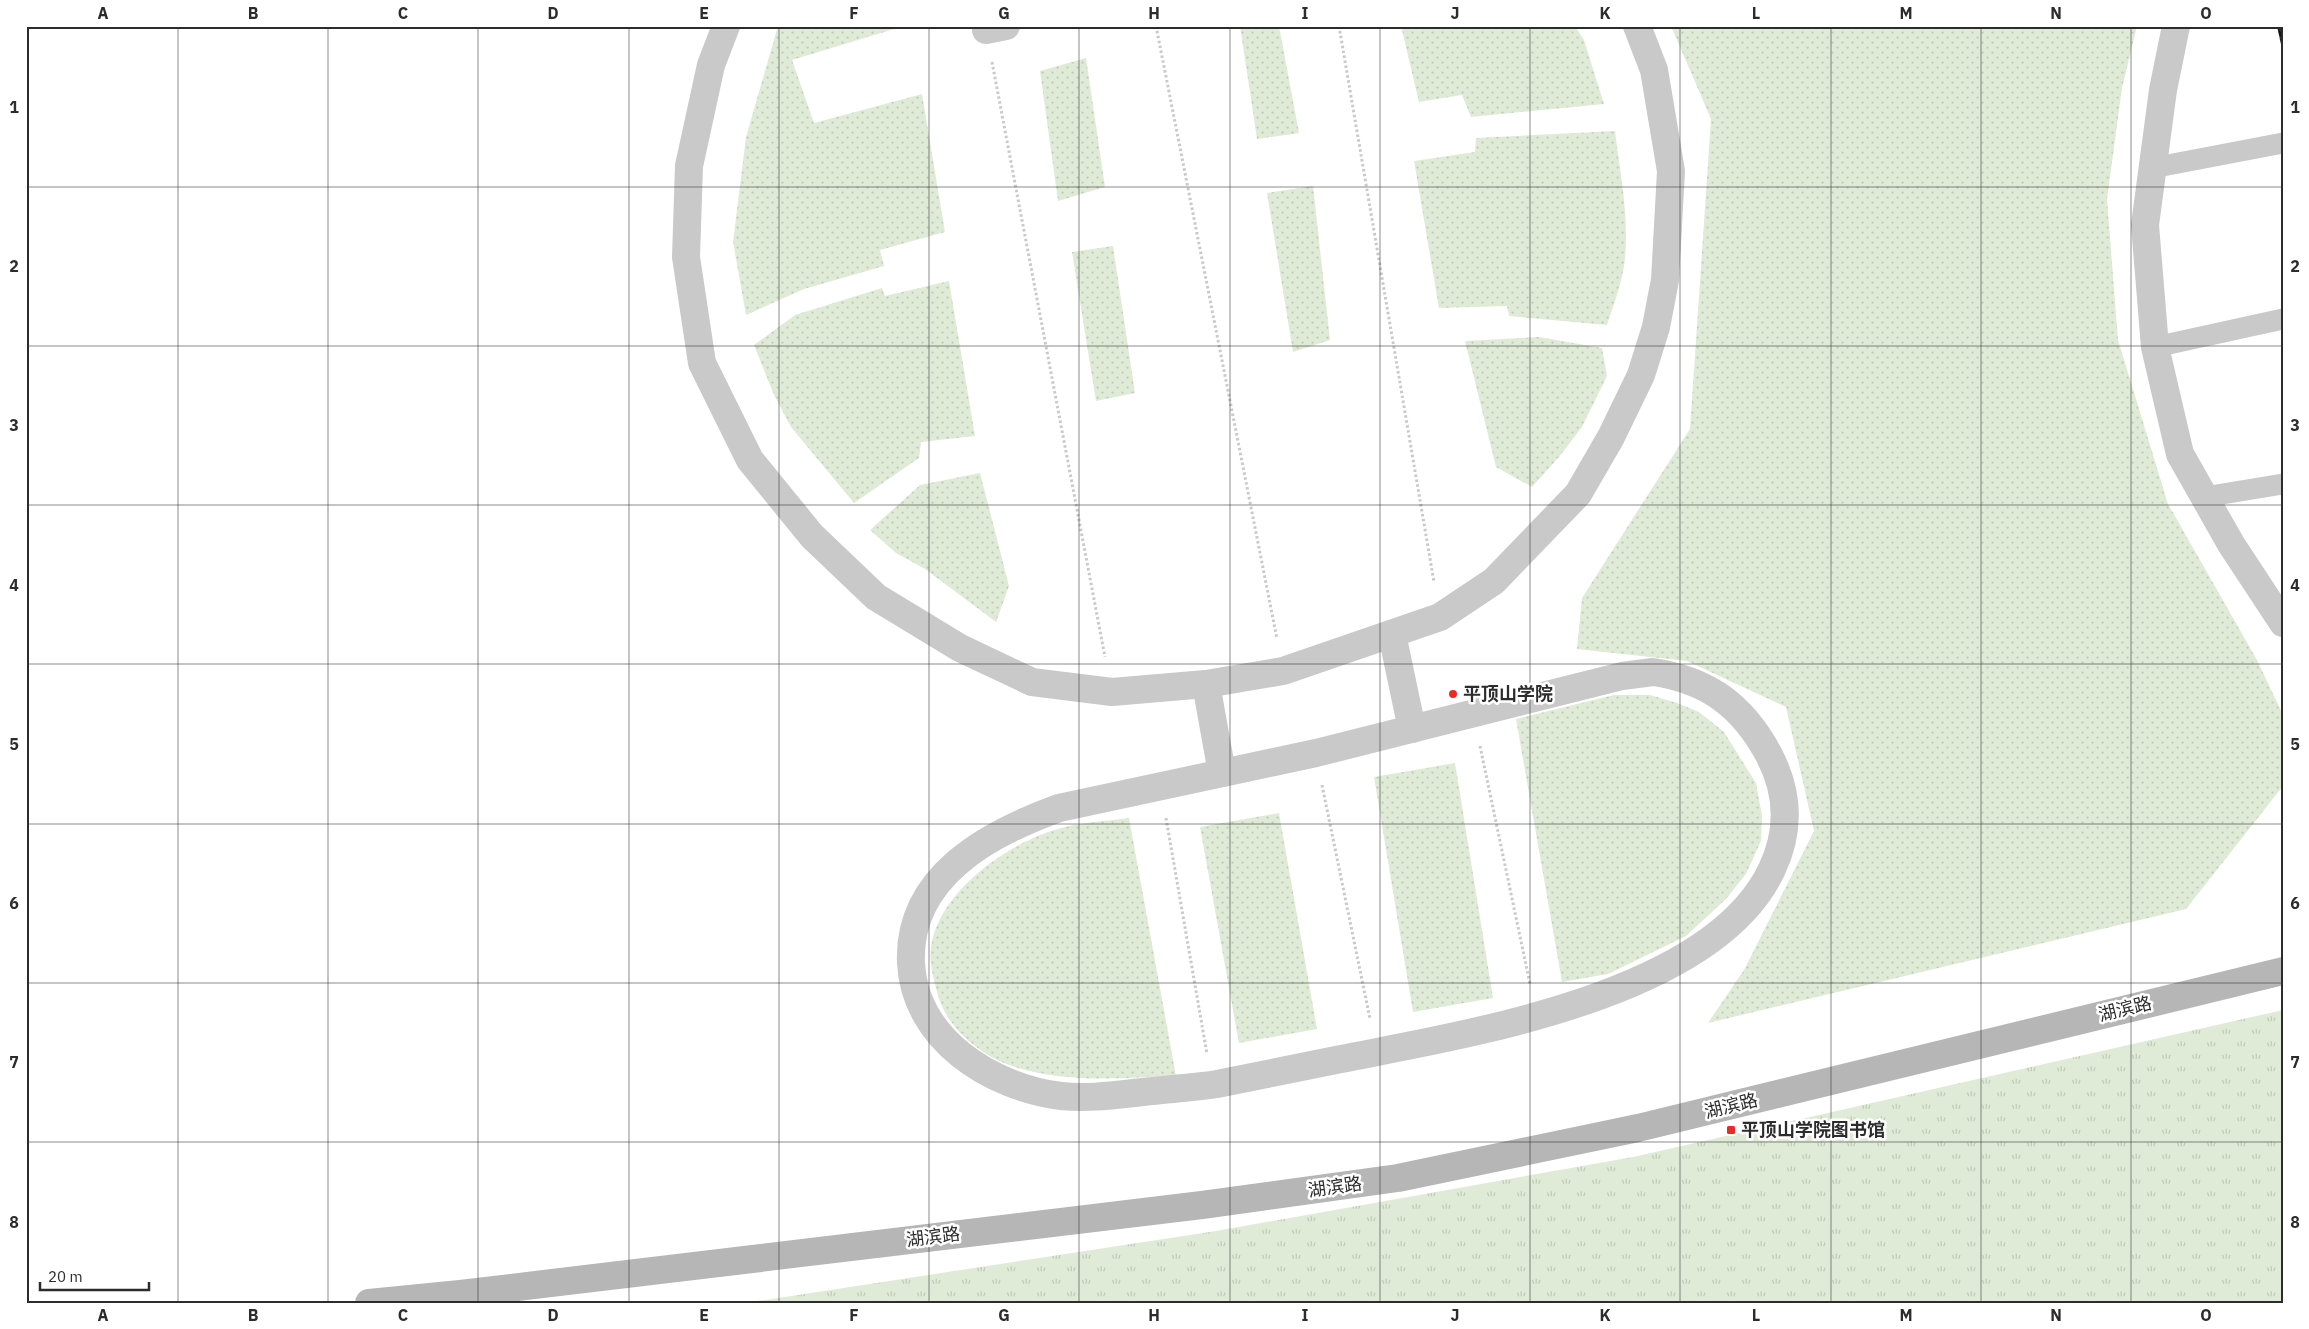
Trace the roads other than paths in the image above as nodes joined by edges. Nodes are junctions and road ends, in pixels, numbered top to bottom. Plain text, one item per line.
1 (726, 26) edge
2 (1637, 26) edge
3 (2176, 26) edge
4 (2283, 143) edge
5 (2152, 168) junction
6 (2283, 319) edge
7 (2155, 347) junction
8 (2283, 484) edge
9 (2204, 497) junction
10 (2283, 623) edge
11 (1392, 634) junction
12 (1206, 684) junction
13 (1412, 729) junction
14 (1222, 773) junction
15 (2283, 971) edge
16 (369, 1303) edge

1 - 12 street
2 - 11 street
3 - 5 street
4 - 5 lane
5 - 7 street
6 - 7 lane
7 - 9 street
8 - 9 lane
9 - 10 street
11 - 12 street
11 - 13 street
12 - 14 street
13 - 14 street
13 - 14 street
15 - 16 street, 湖滨路

